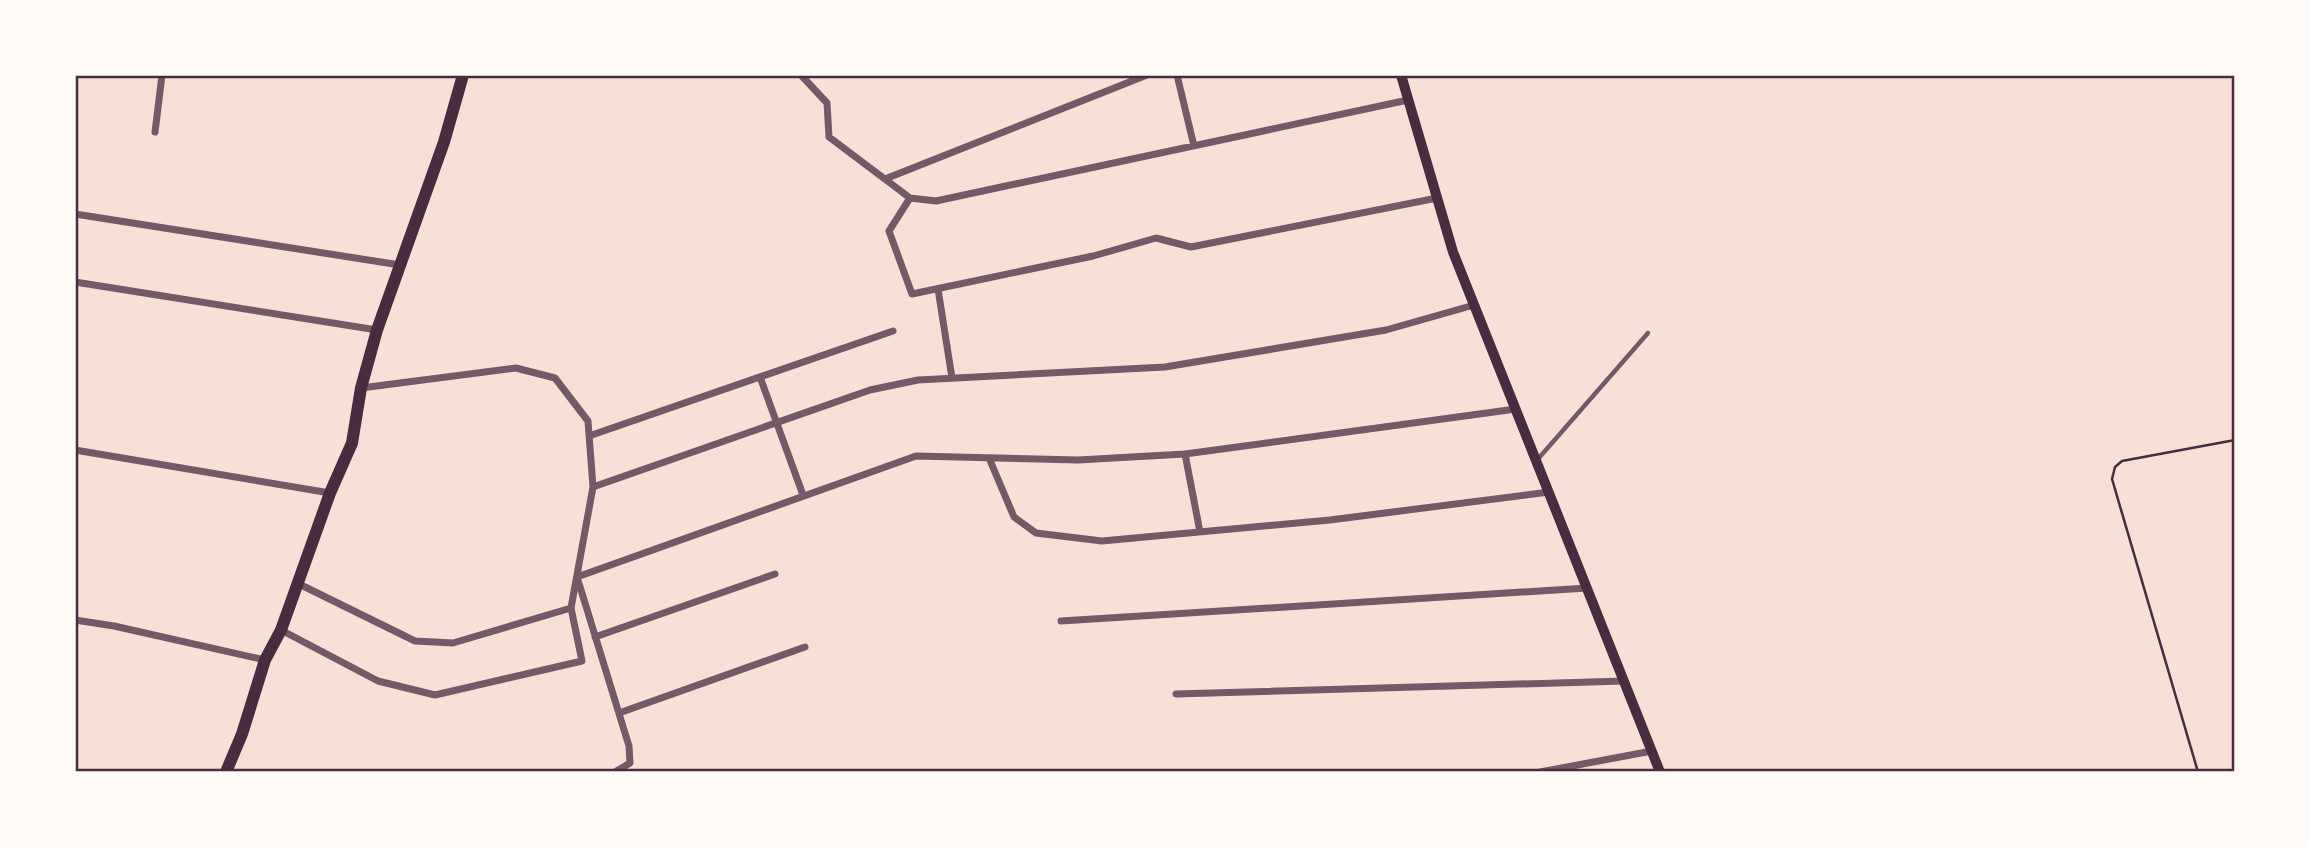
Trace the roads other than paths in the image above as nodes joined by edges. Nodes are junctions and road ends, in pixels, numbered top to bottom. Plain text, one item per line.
1 (162, 75) edge
2 (463, 75) edge
3 (801, 75) edge
4 (1147, 75) edge
5 (1177, 75) edge
6 (1401, 75) edge
7 (1409, 100) junction
8 (155, 132) dead end
9 (1194, 146) junction
10 (885, 179) junction
11 (910, 198) junction
12 (1437, 198) junction
13 (75, 214) edge
14 (400, 265) junction
15 (75, 282) edge
16 (938, 289) junction
17 (1474, 304) junction
18 (377, 330) junction
19 (893, 331) dead end
20 (1648, 333) dead end
21 (760, 377) junction
22 (952, 378) junction
23 (361, 388) junction
24 (1516, 410) junction
25 (776, 423) junction
26 (589, 436) junction
27 (75, 450) edge
28 (1185, 454) junction
29 (989, 458) junction
30 (1538, 459) junction
31 (593, 487) junction
32 (1549, 492) junction
33 (330, 493) junction
34 (803, 495) junction
35 (1200, 533) junction
36 (775, 573) dead end
37 (577, 577) junction
38 (299, 583) junction
39 (1587, 588) junction
40 (571, 608) junction
41 (75, 620) edge
42 (1061, 621) dead end
43 (281, 630) junction
44 (595, 637) junction
45 (805, 647) dead end
46 (265, 660) junction
47 (1624, 681) junction
48 (1176, 694) dead end
49 (619, 713) junction
50 (1652, 751) junction
51 (226, 772) edge
52 (615, 772) edge
53 (1540, 772) edge
54 (1660, 772) edge

1 - 8 street
2 - 14 main road
3 - 10 street
4 - 10 street
5 - 9 street
6 - 7 main road
7 - 9 street
7 - 12 main road
9 - 11 street
10 - 11 street
11 - 16 street
12 - 16 street
12 - 17 main road
13 - 14 street
14 - 18 main road
15 - 18 street
16 - 22 street
17 - 22 street
17 - 24 main road
18 - 23 main road
19 - 21 street
20 - 30 lane
21 - 25 street
21 - 26 street
22 - 25 street
23 - 26 street
23 - 33 main road
24 - 28 street
24 - 30 main road
25 - 31 street
25 - 34 street
26 - 31 street
27 - 33 street
28 - 29 street
28 - 35 street
29 - 34 street
29 - 35 street
30 - 32 main road
31 - 37 street
32 - 35 street
32 - 39 main road
33 - 38 main road
34 - 37 street
36 - 44 street
37 - 40 street
37 - 44 street
38 - 40 street
38 - 43 main road
39 - 42 street
39 - 47 main road
40 - 43 street
41 - 46 street
43 - 46 main road
44 - 49 street
45 - 49 street
46 - 51 main road
47 - 48 street
47 - 50 main road
49 - 52 street
50 - 53 street
50 - 54 main road

